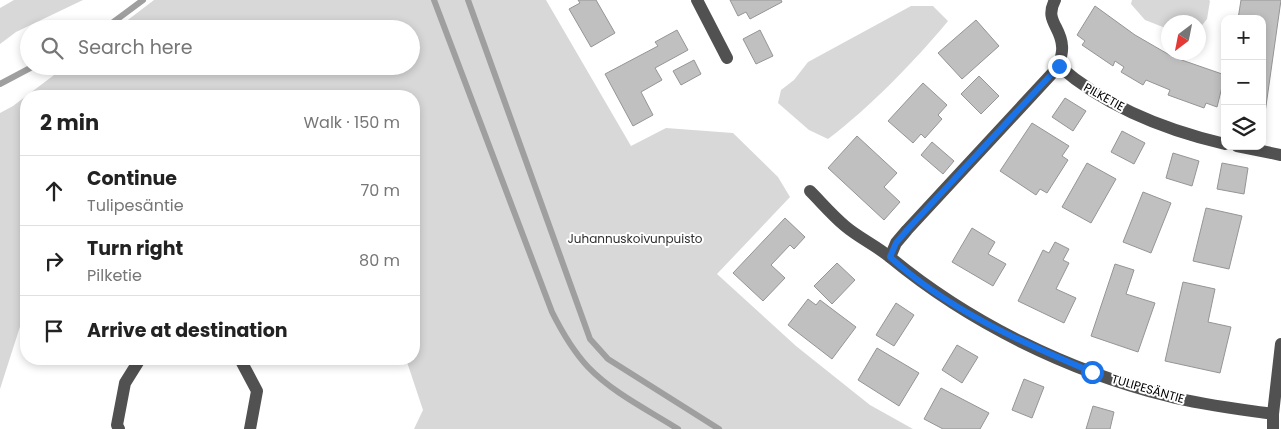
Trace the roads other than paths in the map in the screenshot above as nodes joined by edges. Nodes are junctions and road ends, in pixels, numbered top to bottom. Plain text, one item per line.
1 (698, 0) edge
2 (1055, 0) edge
3 (727, 58) dead end
4 (1059, 66) junction
5 (1221, 143) edge
6 (1257, 150) edge
7 (1281, 155) edge
8 (810, 191) dead end
9 (890, 257) junction
10 (1281, 344) edge
11 (136, 365) edge
12 (243, 365) edge
13 (1273, 414) junction
14 (120, 429) edge
15 (250, 429) edge
16 (1274, 429) edge

1 - 3 street
2 - 4 street
4 - 5 street, PILKETIE
4 - 9 street
6 - 7 street
8 - 9 street, TULIPESÄNTIE
9 - 13 street, TULIPESÄNTIE
10 - 13 street
11 - 14 street
12 - 15 street
13 - 16 street

